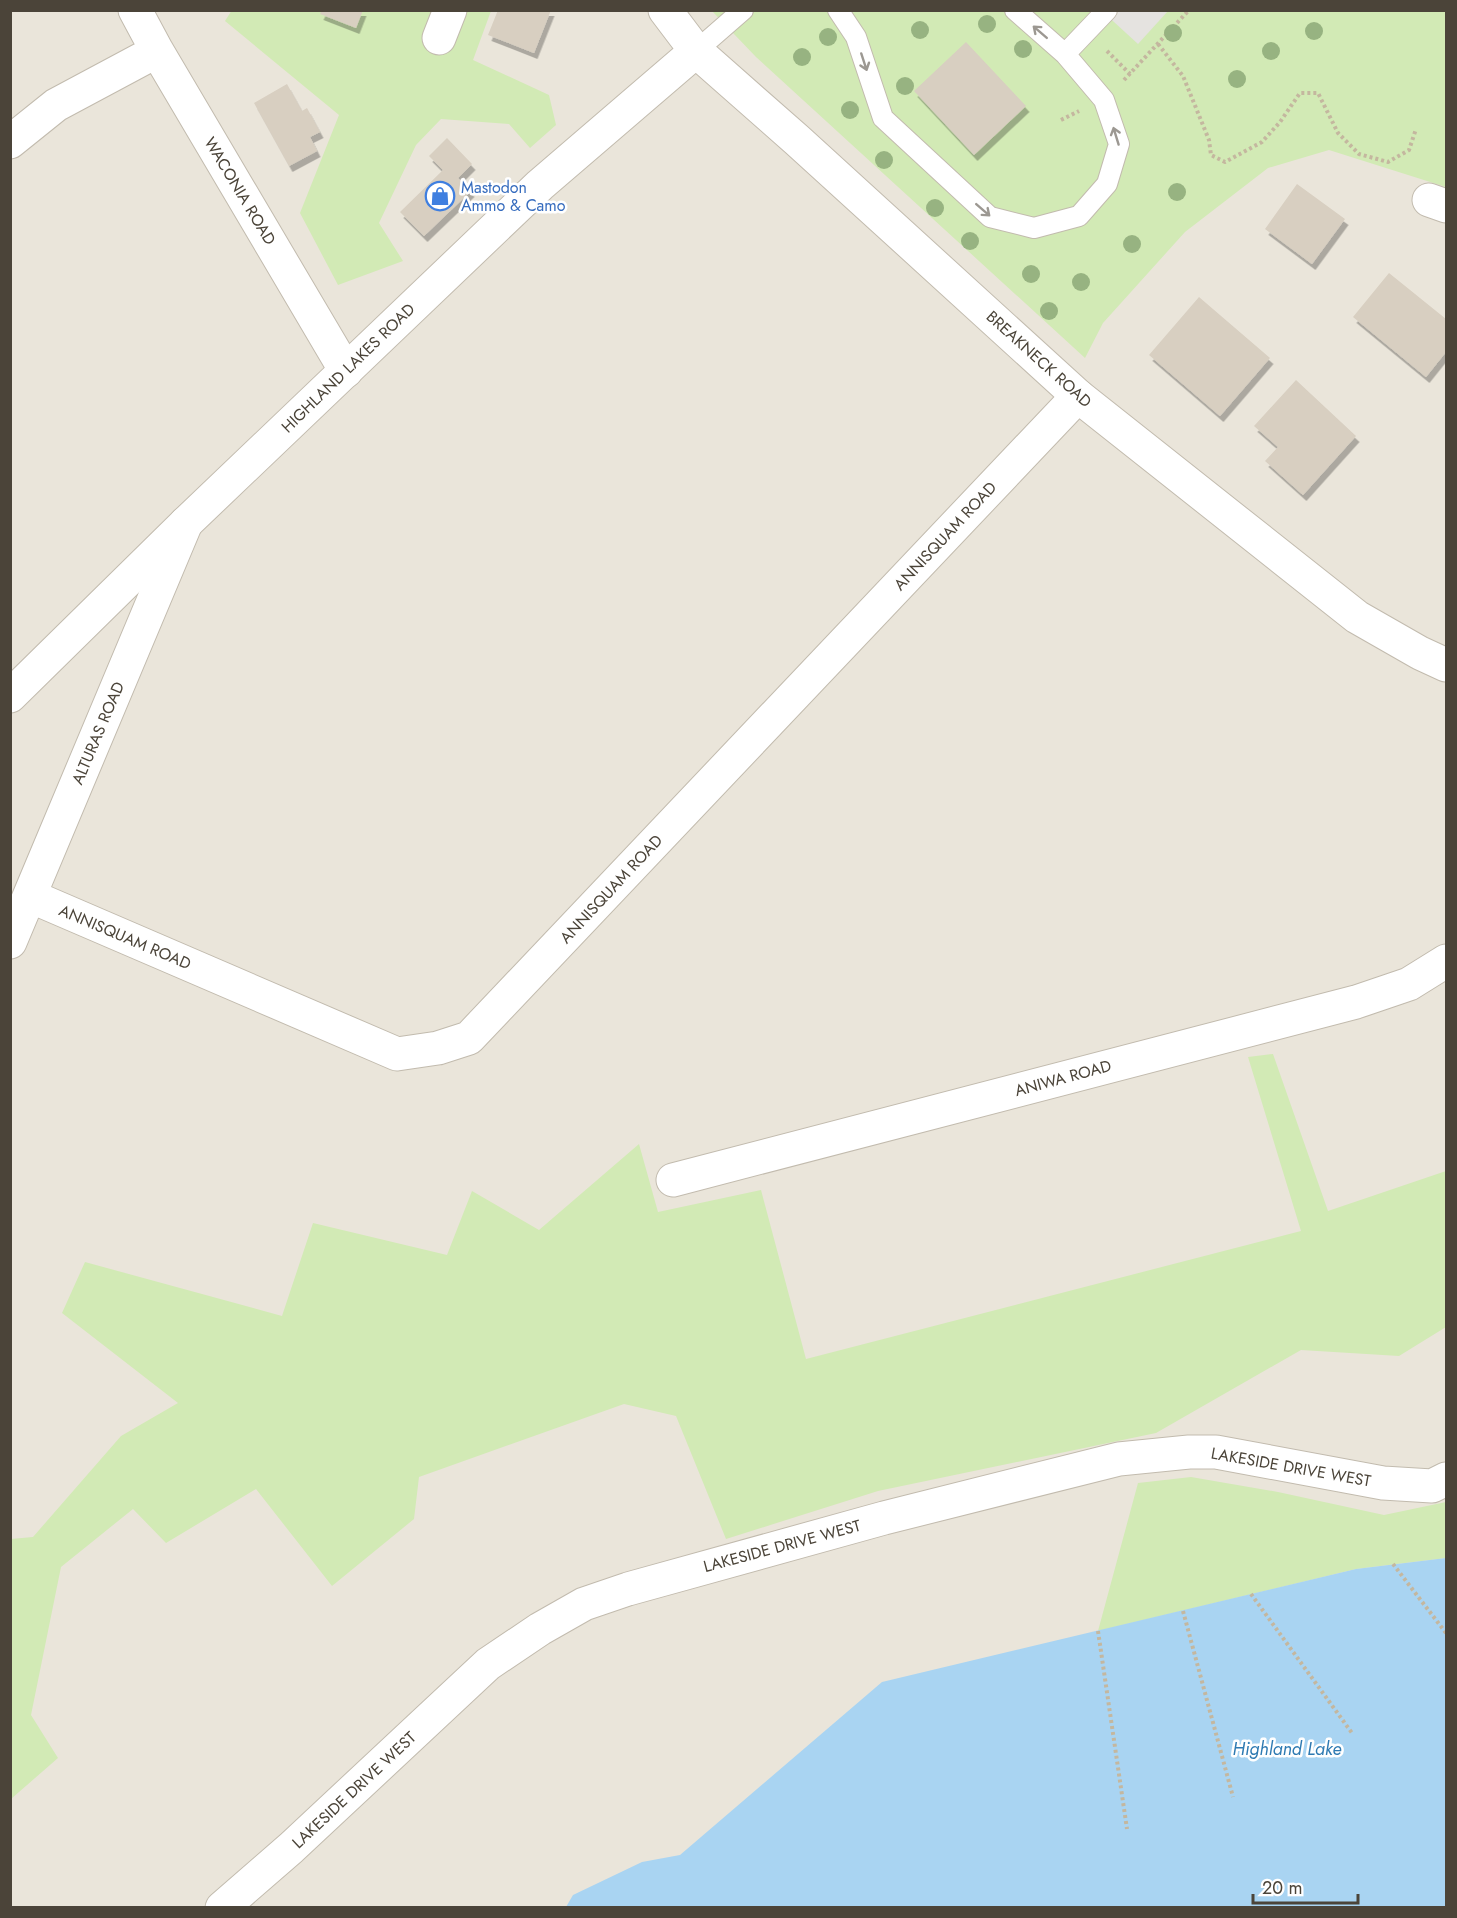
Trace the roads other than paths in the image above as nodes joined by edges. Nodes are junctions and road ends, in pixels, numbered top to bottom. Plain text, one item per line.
1 (135, 10) edge
2 (665, 10) edge
3 (743, 10) edge
4 (838, 10) edge
5 (1015, 10) edge
6 (1107, 10) edge
7 (157, 51) junction
8 (696, 51) junction
9 (1065, 54) junction
10 (10, 142) edge
11 (346, 371) junction
12 (1078, 396) junction
13 (186, 523) junction
14 (1446, 665) edge
15 (10, 696) edge
16 (30, 896) junction
17 (10, 942) edge
18 (1446, 961) edge
19 (673, 1180) dead end
20 (1446, 1479) edge
21 (222, 1908) edge

1 - 7 street, WACONIA ROAD
2 - 8 street, BREAKNECK ROAD
3 - 8 lane
4 -> 9 lane
9 -> 5 lane
6 - 9 lane
7 - 10 street
7 - 11 street, WACONIA ROAD
8 - 11 street, HIGHLAND LAKES ROAD
8 - 12 street, BREAKNECK ROAD
11 - 13 street, HIGHLAND LAKES ROAD
12 - 14 street, BREAKNECK ROAD
12 - 16 street, ANNISQUAM ROAD
13 - 15 street, HIGHLAND LAKES ROAD
13 - 16 street, ALTURAS ROAD
16 - 17 street, ALTURAS ROAD
18 - 19 street, ANIWA ROAD
20 - 21 street, LAKESIDE DRIVE WEST

